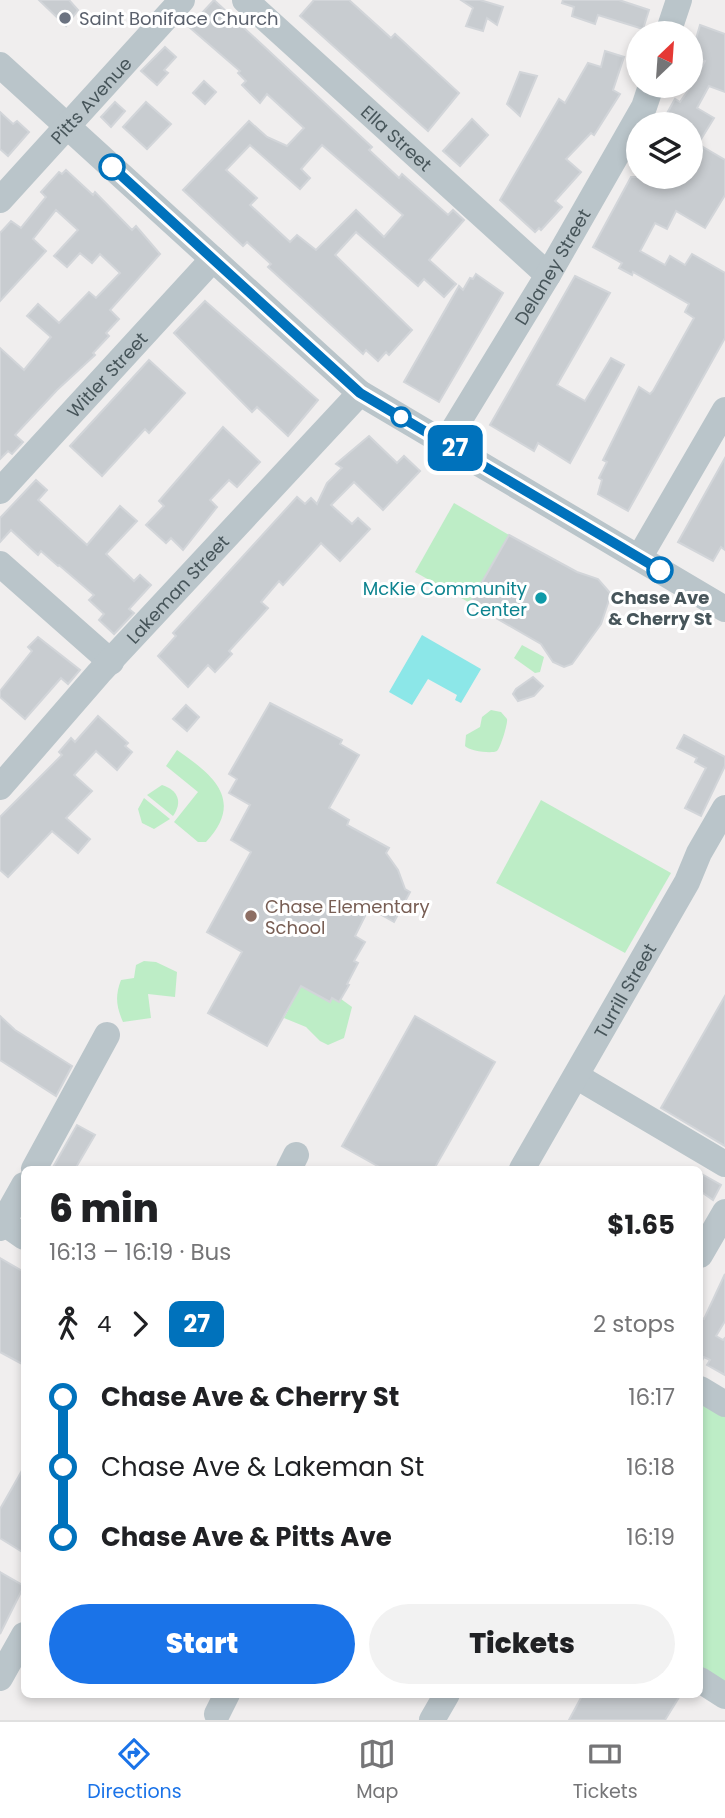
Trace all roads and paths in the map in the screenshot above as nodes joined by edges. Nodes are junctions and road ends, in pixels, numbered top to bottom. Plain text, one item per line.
1 (182, 0) edge
2 (245, 0) edge
3 (679, 0) edge
4 (672, 21) edge
5 (0, 65) edge
6 (646, 98) edge
7 (68, 126) junction
8 (0, 200) edge
9 (213, 259) junction
10 (548, 275) junction
11 (360, 393) junction
12 (725, 410) edge
13 (446, 442) junction
14 (0, 491) edge
15 (639, 558) junction
16 (0, 564) edge
17 (725, 608) edge
18 (111, 662) junction
19 (0, 787) edge
20 (725, 808) edge
21 (107, 1035) dead end
22 (576, 1076) junction
23 (725, 1164) edge
24 (36, 1166) edge
25 (524, 1166) edge
26 (21, 1192) edge
27 (725, 1212) edge
28 (7, 1227) edge
29 (703, 1250) edge
30 (703, 1391) edge
31 (725, 1404) edge
32 (21, 1640) edge
33 (0, 1678) edge
34 (703, 1682) edge
35 (725, 1696) edge
36 (445, 1698) edge
37 (432, 1720) edge

1 - 7 street, Pitts Avenue
2 - 10 street, Ella Street
3 - 4 street
5 - 7 street
6 - 10 street, Delaney Street
7 - 8 street, Pitts Avenue
7 - 9 street
9 - 11 street
9 - 14 street, Witler Street
10 - 13 street, Delaney Street
11 - 13 street
11 - 18 street, Lakeman Street
12 - 15 street
13 - 15 street
15 - 17 street
16 - 18 street
18 - 19 street, Lakeman Street
20 - 22 street, Turrill Street
21 - 24 street
22 - 23 street
22 - 25 street, Turrill Street
26 - 28 street
27 - 29 street
30 - 31 street
32 - 33 street
34 - 35 street
36 - 37 street

